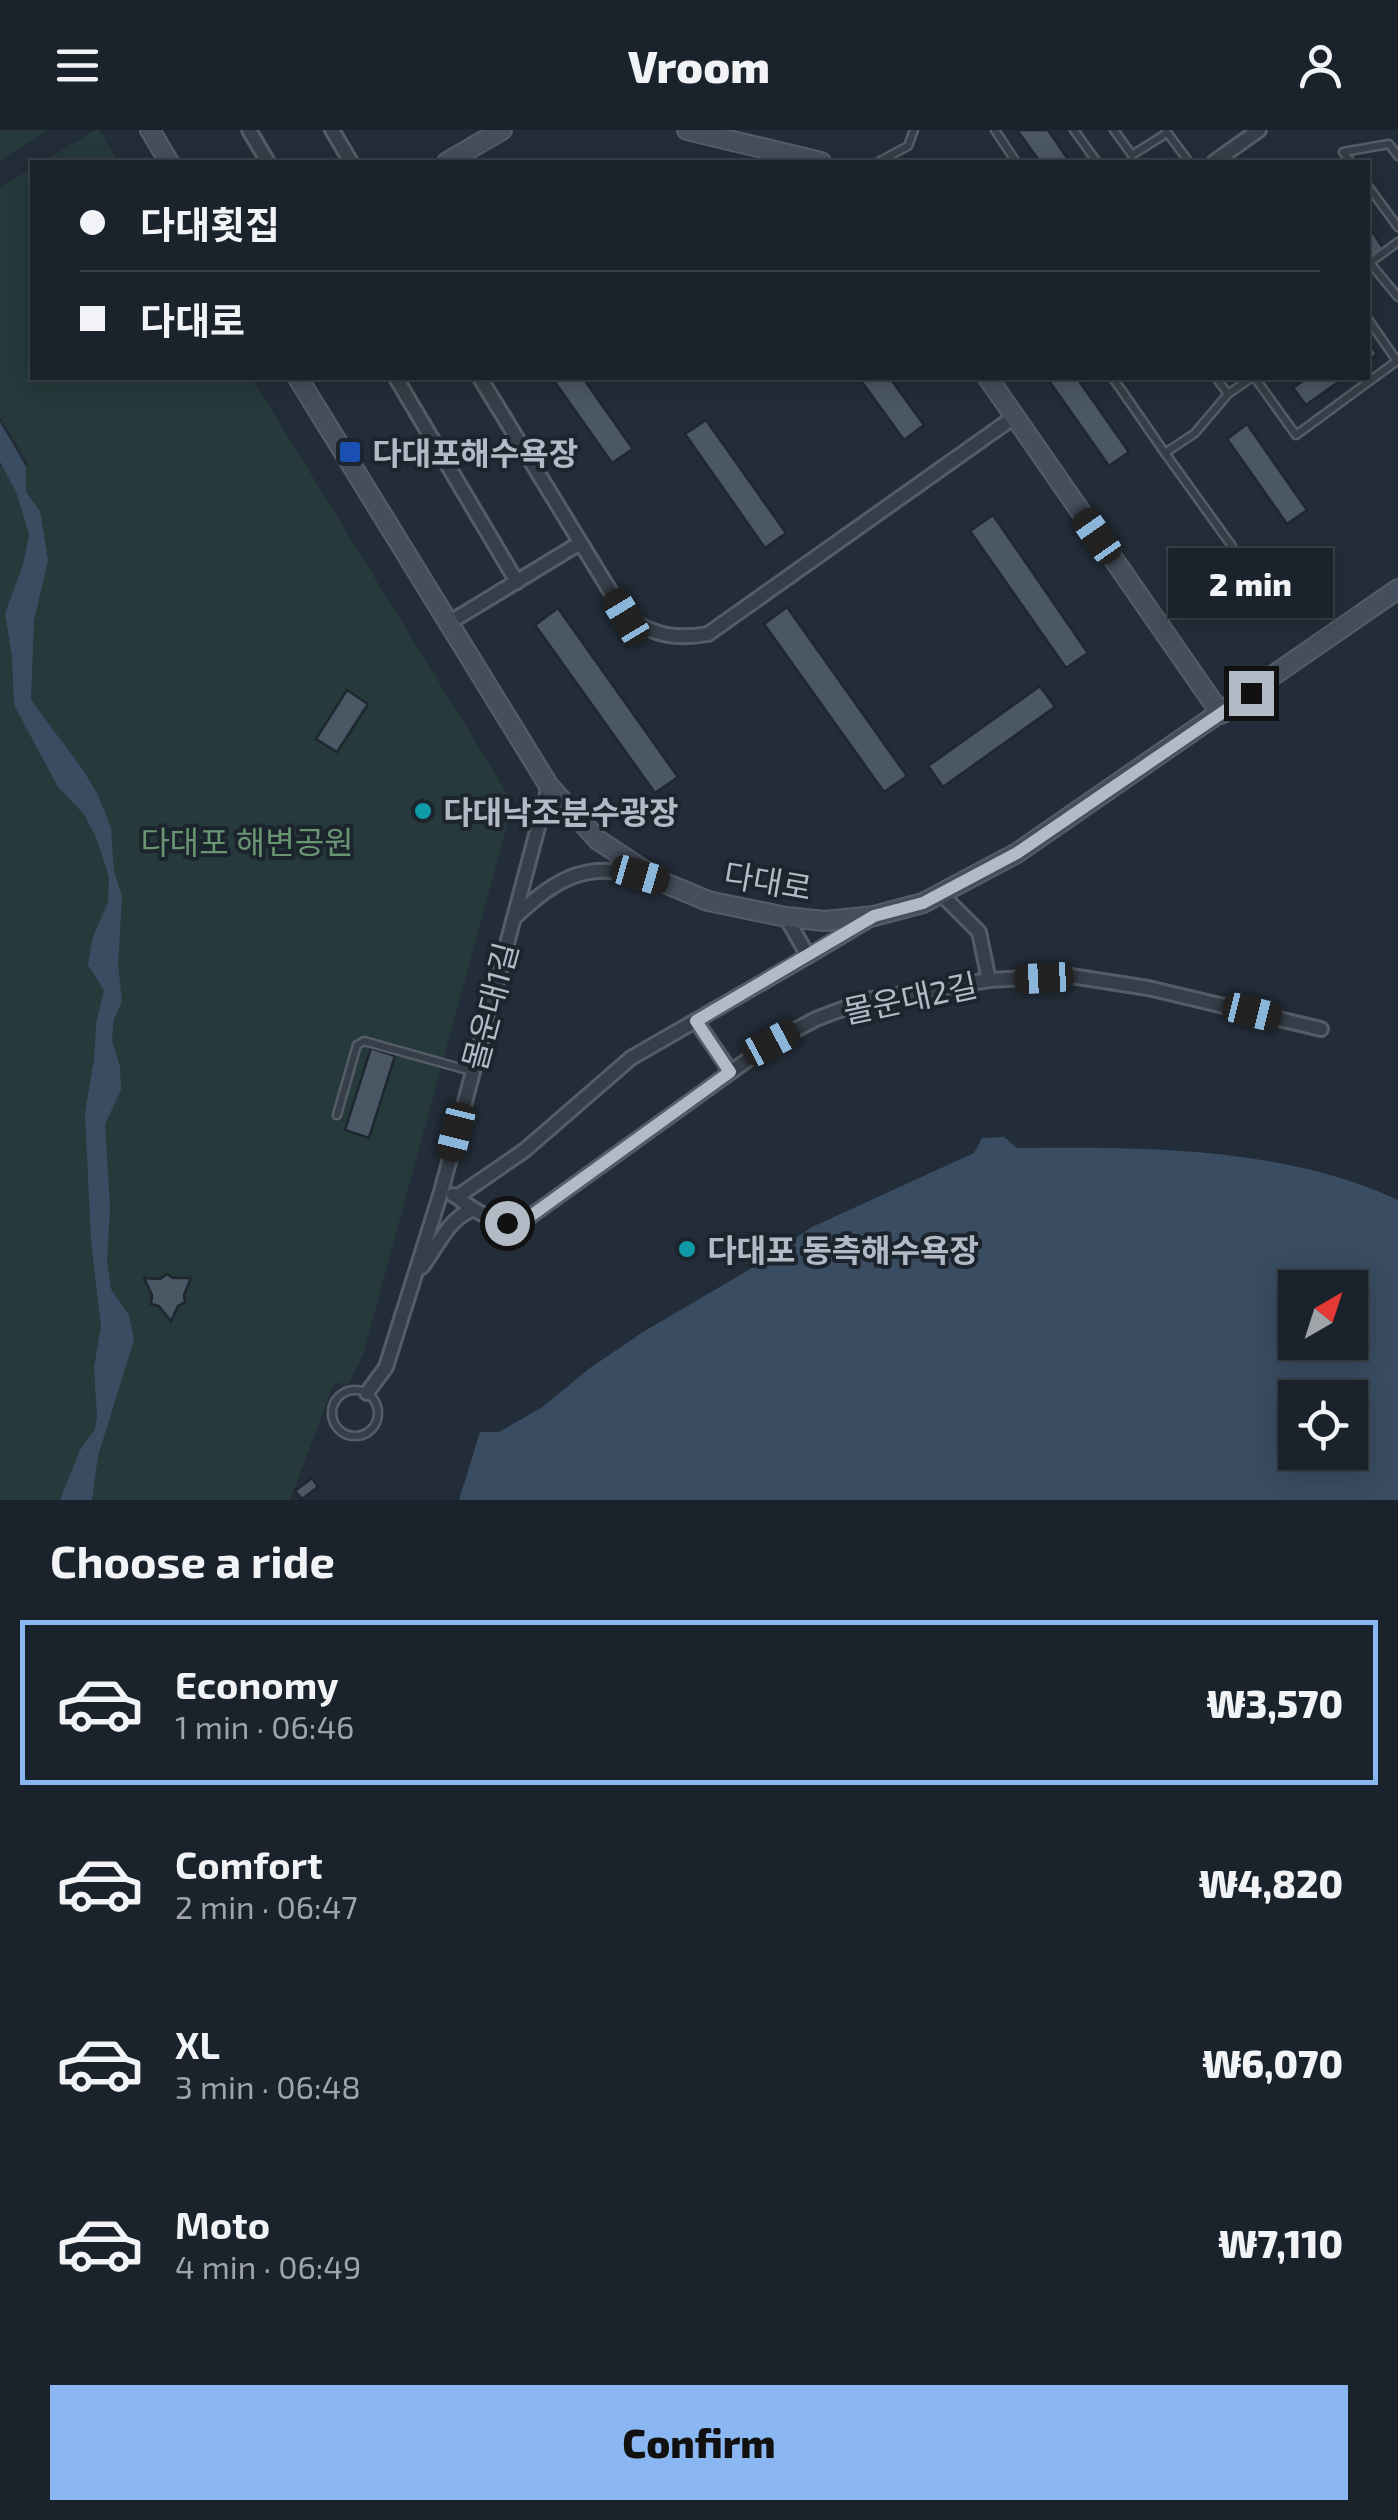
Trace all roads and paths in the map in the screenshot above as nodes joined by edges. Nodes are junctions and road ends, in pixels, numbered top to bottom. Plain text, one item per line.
1 (150, 130) edge
2 (249, 130) edge
3 (332, 130) edge
4 (502, 130) edge
5 (690, 130) edge
6 (914, 130) edge
7 (995, 130) edge
8 (1074, 130) edge
9 (1114, 130) edge
10 (1259, 130) edge
11 (1166, 132) edge
12 (1398, 156) edge
13 (167, 160) edge
14 (267, 160) edge
15 (350, 160) edge
16 (450, 160) edge
17 (813, 160) edge
18 (882, 160) edge
19 (1015, 160) edge
20 (1096, 160) edge
21 (1187, 160) edge
22 (1217, 160) edge
23 (1349, 160) edge
24 (1370, 189) edge
25 (1398, 227) edge
26 (1398, 242) edge
27 (1370, 263) edge
28 (1370, 265) edge
29 (1398, 297) edge
30 (1370, 322) edge
31 (299, 380) edge
32 (397, 380) edge
33 (481, 380) edge
34 (989, 380) edge
35 (1114, 380) edge
36 (1218, 380) edge
37 (1250, 380) edge
38 (1255, 380) edge
39 (1228, 394) junction
40 (1014, 417) junction
41 (1166, 453) junction
42 (580, 543) junction
43 (1232, 546) dead end
44 (517, 582) junction
45 (1398, 589) edge
46 (447, 624) junction
47 (1222, 714) junction
48 (548, 786) junction
49 (660, 881) junction
50 (941, 894) junction
51 (874, 916) junction
52 (786, 917) junction
53 (512, 920) junction
54 (808, 956) junction
55 (989, 980) junction
56 (696, 1021) junction
57 (1321, 1029) dead end
58 (472, 1072) junction
59 (730, 1072) junction
60 (338, 1115) dead end
61 (441, 1192) junction
62 (456, 1196) junction
63 (472, 1210) junction
64 (413, 1279) junction
65 (367, 1393) junction

1 - 13 main road
2 - 14 street
3 - 15 street
4 - 16 main road
5 - 17 main road
6 - 18 lane
7 - 19 lane
8 - 20 lane
9 - 11 lane
10 - 22 street
11 - 21 lane
12 - 23 lane
24 - 25 lane
26 - 27 lane
28 - 29 lane
30 - 38 lane
31 - 46 main road, 다대로
32 - 44 street
33 - 42 street
34 - 40 main road
35 - 41 lane
36 - 39 lane
37 - 39 lane
39 - 41 lane
40 - 42 street
40 - 47 main road
41 - 43 lane
42 - 44 street
44 - 46 street
45 - 47 main road, 다대로
46 - 48 main road, 다대로
47 - 50 main road, 다대로
48 - 49 main road, 다대로
48 - 53 street, 몰운대1길
49 - 52 main road, 다대로
49 - 53 street
50 - 51 main road, 다대로
50 - 55 street
51 - 52 main road, 다대로
51 - 54 street
52 - 54 street
53 - 58 street, 몰운대1길
54 - 56 street
55 - 57 street, 몰운대2길
55 - 59 street, 몰운대2길
56 - 59 street
56 - 62 street
58 - 60 lane
58 - 61 street, 몰운대1길
59 - 63 street, 몰운대2길
61 - 62 street
61 - 64 street, 몰운대1길
62 - 63 street
63 - 64 street
64 - 65 street, 몰운대1길
65 - 65 lane

